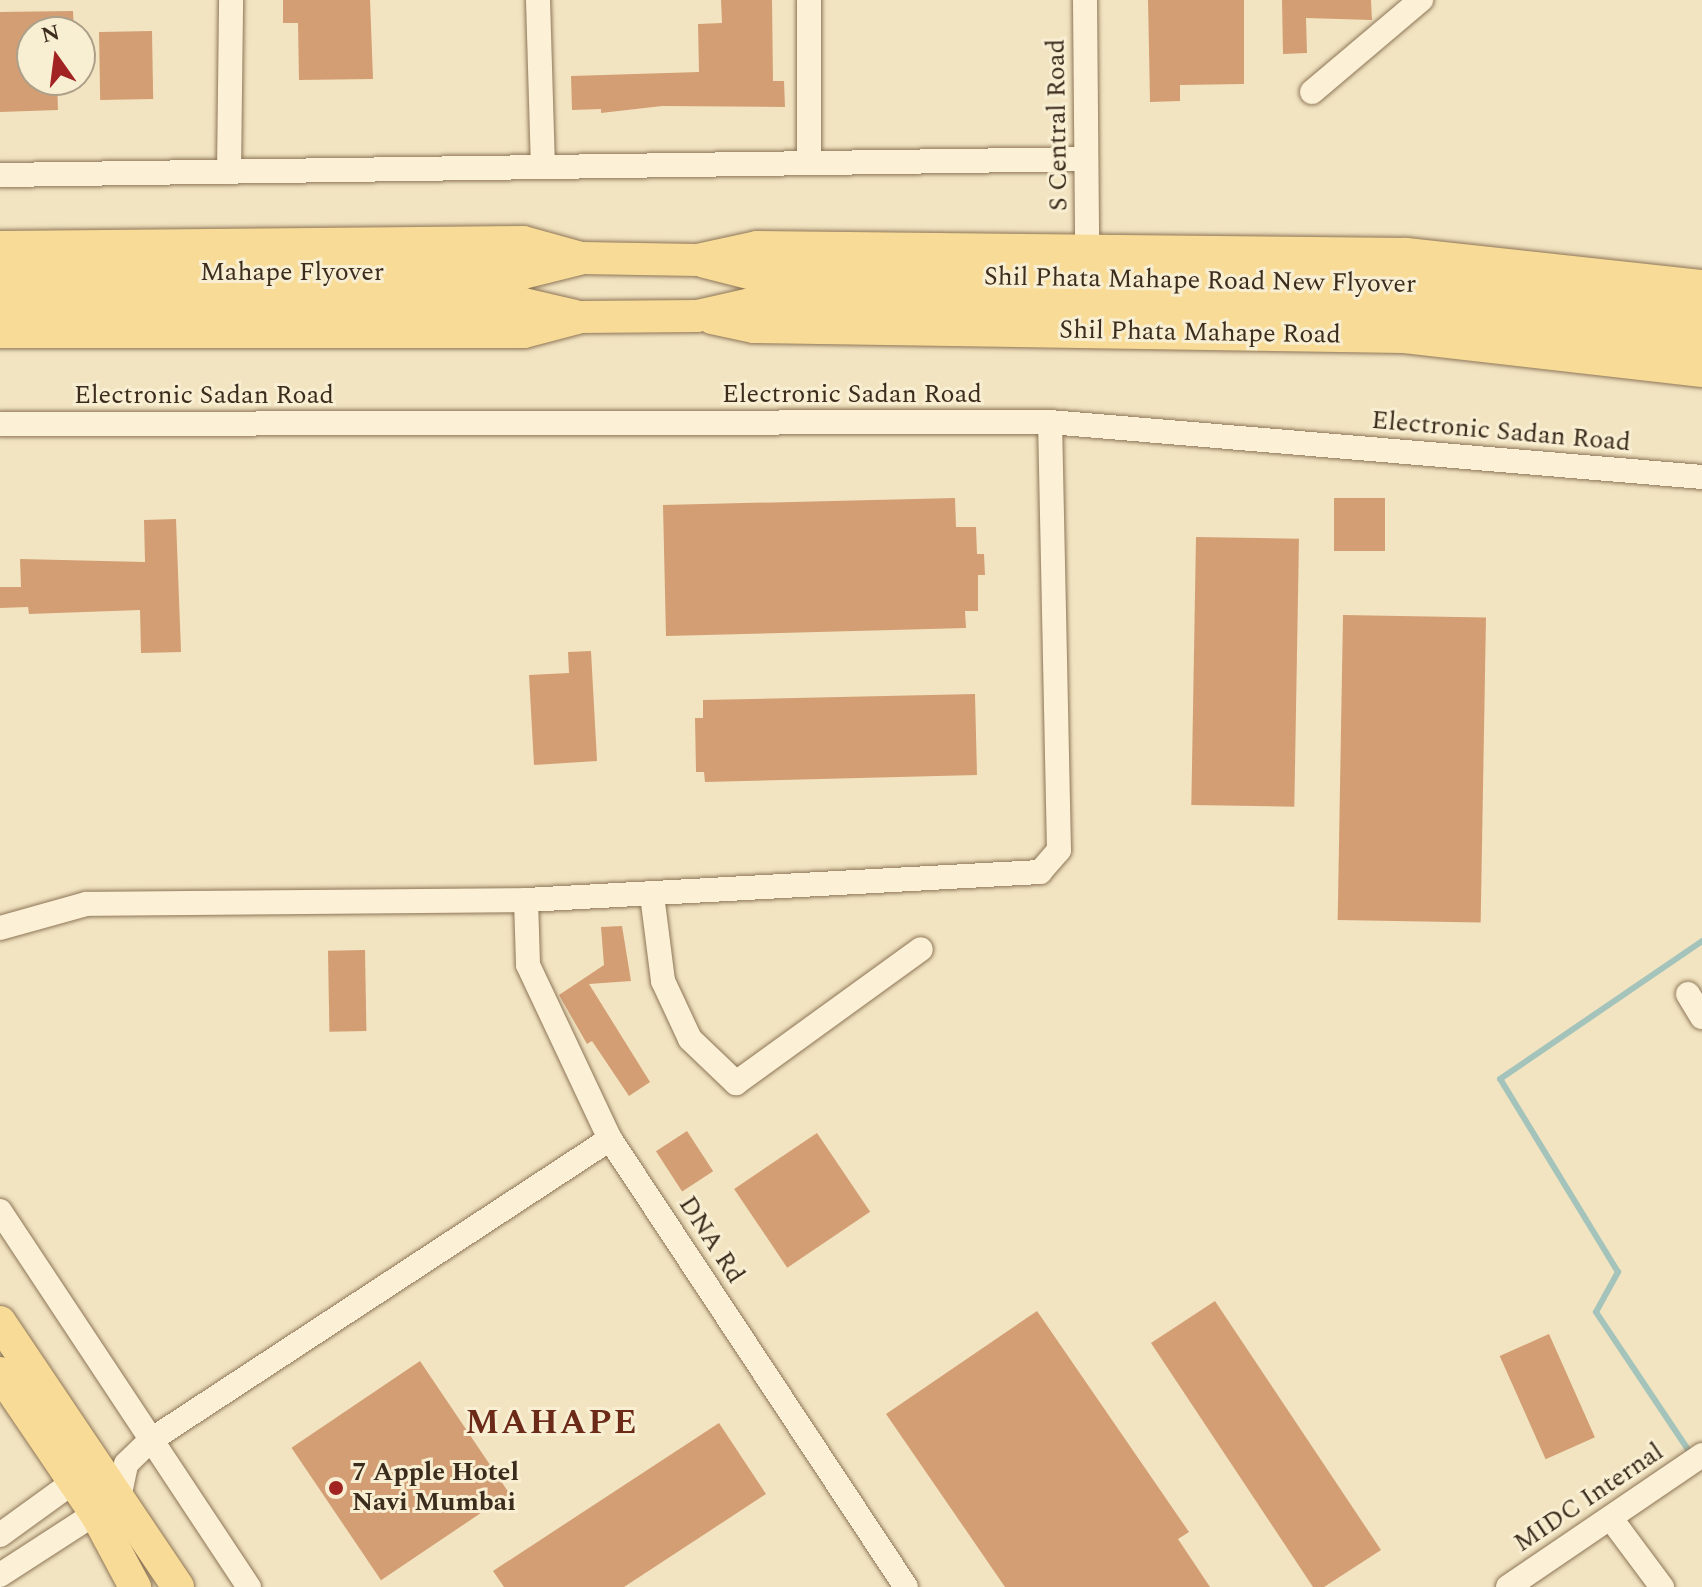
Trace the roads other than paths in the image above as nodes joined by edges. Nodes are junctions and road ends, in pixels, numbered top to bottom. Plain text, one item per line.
1 (231, 0) edge
2 (538, 0) edge
3 (809, 0) edge
4 (1085, 0) edge
5 (1418, 1) edge
6 (1312, 92) dead end
7 (1086, 159) junction
8 (809, 163) junction
9 (543, 167) junction
10 (229, 172) junction
11 (0, 175) edge
12 (0, 247) edge
13 (1087, 250) junction
14 (581, 258) junction
15 (698, 260) junction
16 (0, 276) edge
17 (1702, 286) edge
18 (524, 289) junction
19 (755, 289) junction
20 (0, 304) edge
21 (1702, 313) edge
22 (697, 316) junction
23 (581, 317) junction
24 (0, 332) edge
25 (1702, 341) edge
26 (1702, 371) edge
27 (1050, 422) junction
28 (0, 424) edge
29 (1702, 477) edge
30 (652, 895) junction
31 (526, 900) junction
32 (0, 928) edge
33 (921, 949) dead end
34 (1688, 994) dead end
35 (1702, 1017) edge
36 (610, 1139) junction
37 (0, 1211) edge
38 (0, 1322) edge
39 (0, 1373) edge
40 (151, 1440) junction
41 (1702, 1455) edge
42 (98, 1471) junction
43 (108, 1506) junction
44 (1612, 1520) junction
45 (0, 1535) edge
46 (0, 1575) edge
47 (135, 1587) edge
48 (178, 1587) edge
49 (249, 1587) edge
50 (906, 1587) edge
51 (1508, 1587) edge
52 (1662, 1587) edge

1 - 10 street
2 - 9 street
3 - 8 street
4 - 7 street, S Central Road
5 - 6 street
7 - 8 street
7 - 13 street, S Central Road
8 - 9 street
9 - 10 street
10 - 11 street
12 - 14 main road
13 - 15 main road
13 - 17 main road
14 - 15 main road
14 - 18 main road, Mahape Flyover
15 - 19 main road, Shil Phata Mahape Road New Flyover
16 - 18 main road, Mahape Flyover
18 - 20 main road, Mahape Flyover
18 - 23 main road, Mahape Flyover
19 - 21 main road, Shil Phata Mahape Road New Flyover
19 - 22 main road, Shil Phata Mahape Road New Flyover
19 - 25 main road, Shil Phata Mahape Road New Flyover
22 - 23 main road
22 - 26 main road, Shil Phata Mahape Road
23 - 24 main road
27 - 28 street, Electronic Sadan Road
27 - 29 street, Electronic Sadan Road
27 - 30 street
30 - 31 street
30 - 33 street
31 - 32 street
31 - 36 street, DNA Rd
34 - 35 street
36 - 40 street
36 - 50 street, DNA Rd
37 - 40 street
38 - 42 main road
39 - 42 main road
40 - 42 street
40 - 49 street
41 - 44 street, MIDC Internal
42 - 43 main road
42 - 43 street
42 - 45 street
43 - 46 street
43 - 47 main road
43 - 48 main road
44 - 51 street, MIDC Internal
44 - 52 street

